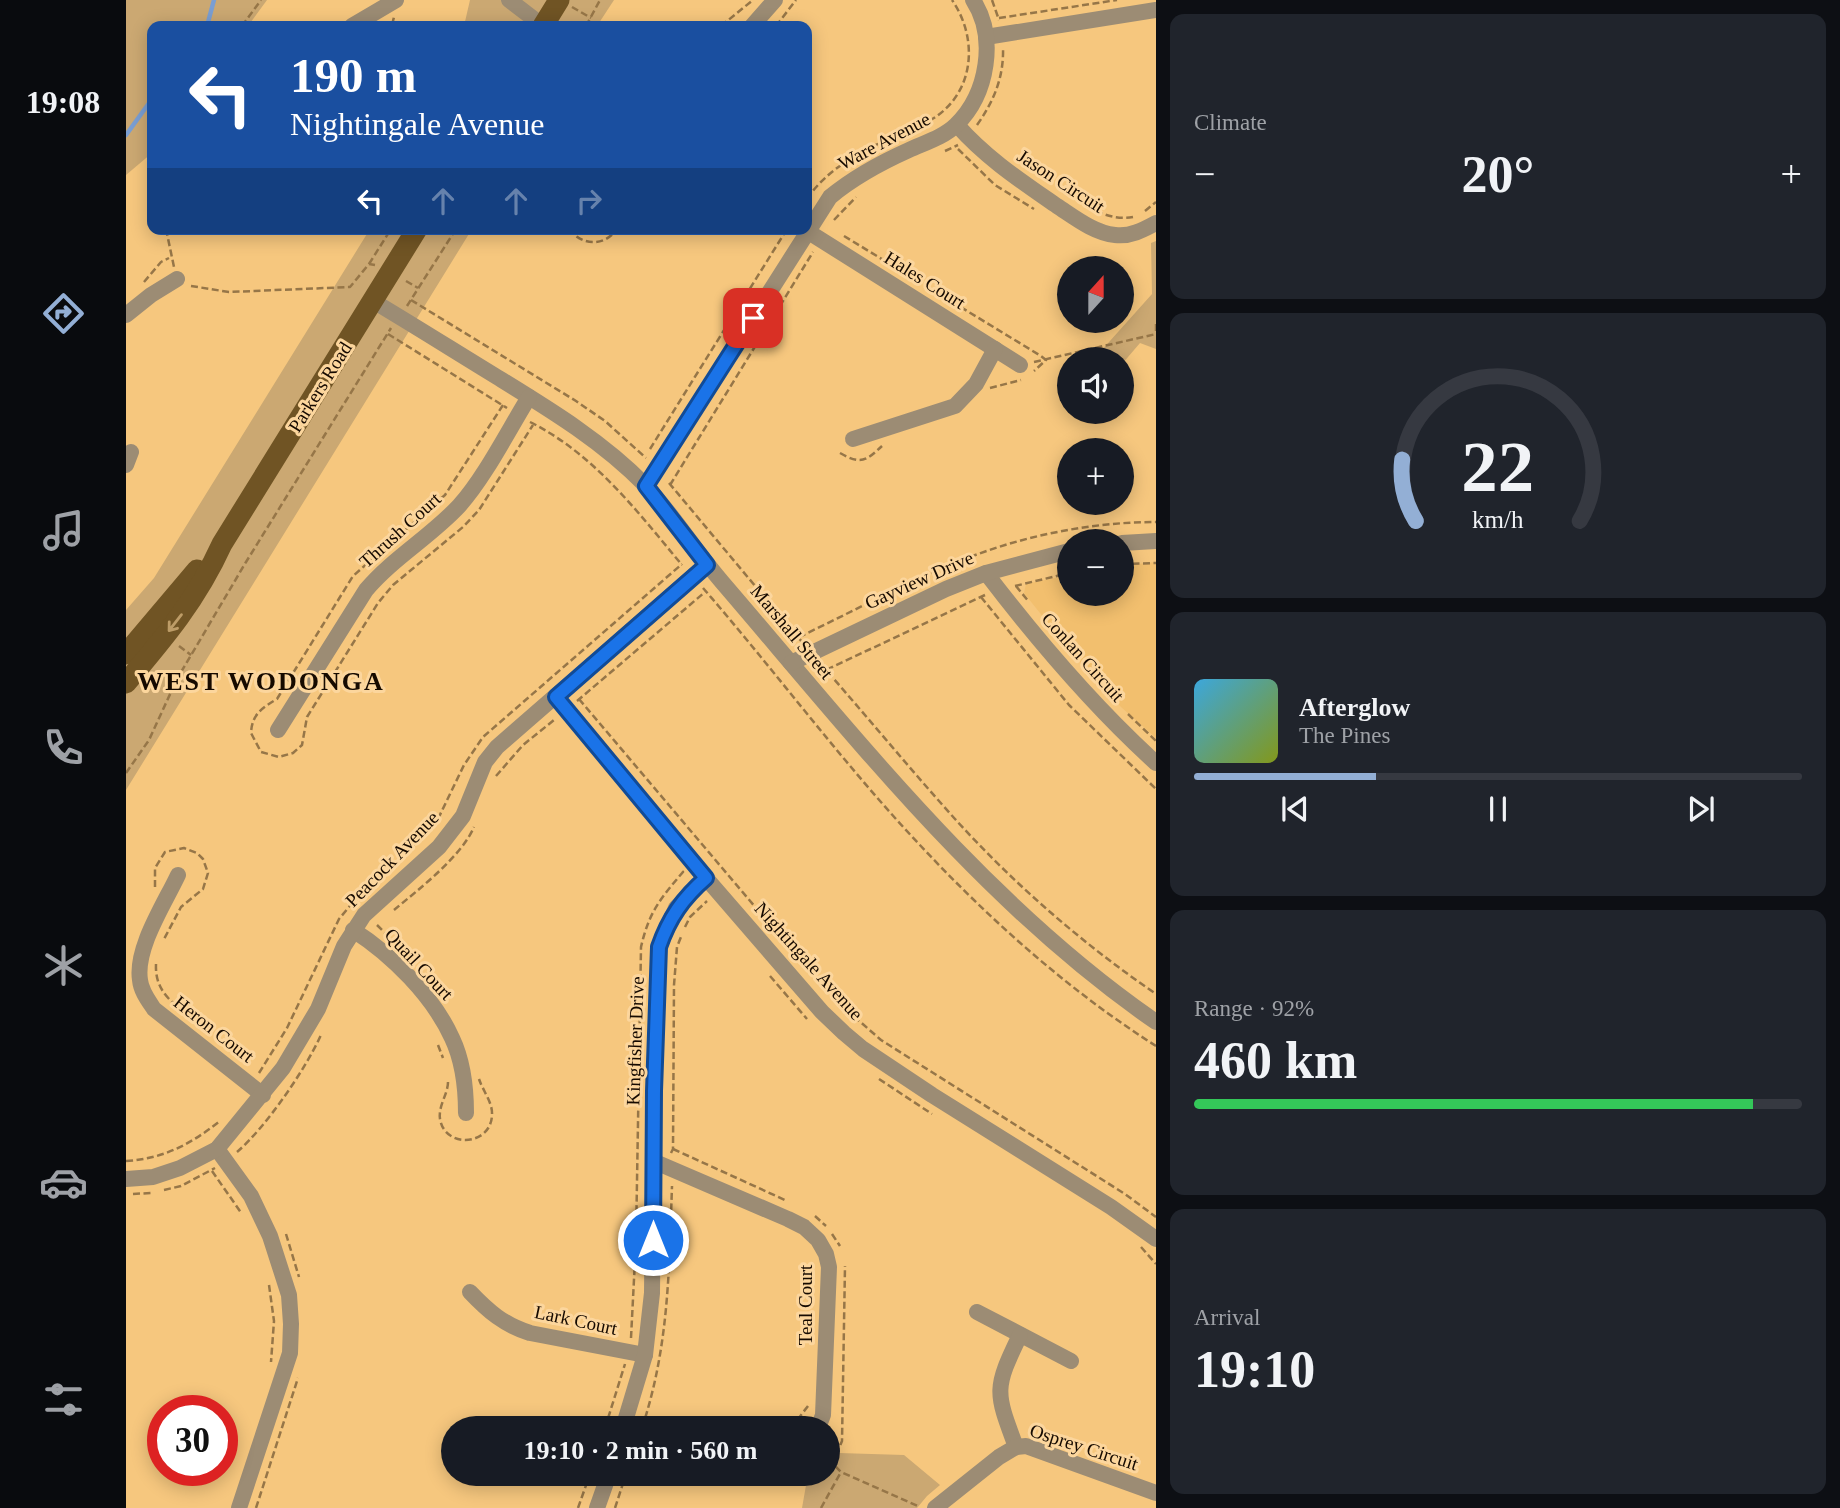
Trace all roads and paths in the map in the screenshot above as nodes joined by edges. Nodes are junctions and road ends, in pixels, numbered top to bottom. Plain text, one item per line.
1 (261, 0) edge
2 (509, 0) edge
3 (600, 0) edge
4 (753, 0) edge
5 (775, 0) edge
6 (796, 0) edge
7 (952, 0) edge
8 (973, 0) edge
9 (1116, 0) edge
10 (565, 3) edge
11 (391, 4) edge
12 (1156, 10) edge
13 (591, 18) junction
14 (999, 18) dead end
15 (246, 21) edge
16 (361, 21) edge
17 (384, 21) edge
18 (536, 21) edge
19 (548, 21) edge
20 (589, 21) edge
21 (726, 21) edge
22 (756, 21) edge
23 (780, 21) edge
24 (986, 37) junction
25 (957, 125) junction
26 (1052, 184) dead end
27 (812, 193) edge
28 (1156, 202) edge
29 (1135, 216) dead end
30 (1150, 217) edge
31 (812, 224) edge
32 (812, 234) edge
33 (841, 234) dead end
34 (167, 235) edge
35 (387, 235) edge
36 (413, 235) edge
37 (452, 235) edge
38 (575, 235) edge
39 (612, 235) edge
40 (783, 235) edge
41 (804, 235) edge
42 (171, 258) junction
43 (369, 264) junction
44 (390, 273) junction
45 (177, 279) junction
46 (136, 288) dead end
47 (418, 288) junction
48 (373, 301) junction
49 (126, 315) edge
50 (399, 317) junction
51 (1156, 324) edge
52 (388, 334) junction
53 (1156, 334) edge
54 (995, 349) junction
55 (1045, 359) junction
56 (1026, 372) junction
57 (529, 397) junction
58 (984, 397) dead end
59 (517, 416) junction
60 (853, 439) dead end
61 (891, 440) dead end
62 (841, 453) dead end
63 (646, 457) dead end
64 (646, 486) junction
65 (1156, 541) edge
66 (1134, 542) edge
67 (222, 544) junction
68 (1057, 554) edge
69 (1156, 563) edge
70 (1134, 564) edge
71 (707, 565) junction
72 (986, 573) junction
73 (1057, 576) edge
74 (693, 578) junction
75 (1016, 586) junction
76 (1000, 590) junction
77 (705, 591) junction
78 (981, 597) junction
79 (1032, 606) dead end
80 (126, 654) edge
81 (791, 663) junction
82 (126, 683) edge
83 (579, 699) junction
84 (561, 703) junction
85 (1128, 714) dead end
86 (278, 730) dead end
87 (1156, 741) edge
88 (1156, 763) edge
89 (126, 773) edge
90 (493, 785) dead end
91 (1156, 789) edge
92 (475, 825) dead end
93 (675, 863) dead end
94 (683, 872) junction
95 (178, 875) dead end
96 (701, 882) junction
97 (153, 894) dead end
98 (354, 930) junction
99 (368, 940) junction
100 (160, 947) dead end
101 (156, 960) dead end
102 (1156, 994) edge
103 (188, 1016) dead end
104 (1156, 1022) edge
105 (321, 1035) dead end
106 (1156, 1046) edge
107 (250, 1066) dead end
108 (259, 1073) dead end
109 (263, 1095) junction
110 (466, 1113) dead end
111 (673, 1149) junction
112 (218, 1160) junction
113 (653, 1161) junction
114 (671, 1168) junction
115 (126, 1179) edge
116 (126, 1195) edge
117 (791, 1203) dead end
118 (813, 1214) dead end
119 (1156, 1217) edge
120 (245, 1219) dead end
121 (1156, 1239) edge
122 (269, 1283) dead end
123 (470, 1292) dead end
124 (977, 1312) dead end
125 (1020, 1335) junction
126 (637, 1353) junction
127 (1070, 1361) dead end
128 (270, 1366) dead end
129 (811, 1397) dead end
130 (610, 1416) edge
131 (625, 1416) edge
132 (645, 1416) edge
133 (801, 1416) edge
134 (823, 1416) edge
135 (840, 1446) edge
136 (1016, 1447) junction
137 (841, 1472) joint
138 (586, 1486) edge
139 (604, 1486) edge
140 (622, 1486) edge
141 (1156, 1493) edge
142 (239, 1508) edge
143 (578, 1508) edge
144 (597, 1508) edge
145 (615, 1508) edge
146 (821, 1508) edge
147 (922, 1508) edge
148 (935, 1508) edge

1 - 15 path
2 - 18 street
3 - 13 path
4 - 21 path
5 - 22 street
6 - 23 path
7 - 27 path
8 - 24 street, Ware Avenue
9 - 14 path
10 - 13 path
10 - 19 main road
11 - 16 street
11 - 17 street
12 - 24 street
13 - 20 path
24 - 25 street, Ware Avenue
25 - 30 street, Jason Circuit
25 - 31 street, Ware Avenue
26 - 29 path
28 - 30 path
32 - 54 street, Hales Court
33 - 55 path
34 - 42 path
35 - 43 path
36 - 44 main road, Parkers Road
37 - 47 path
38 - 39 path
40 - 63 path
41 - 64 street, Ware Avenue
42 - 45 path
42 - 46 path
43 - 44 path
43 - 45 path
44 - 47 path
44 - 48 main road, Parkers Road
45 - 49 street
47 - 50 path
48 - 50 street, Marshall Street
48 - 67 main road, Parkers Road
50 - 52 path
50 - 57 street, Marshall Street
51 - 53 path
52 - 59 path
52 - 89 path
53 - 55 path
54 - 56 street, Hales Court
54 - 60 street
55 - 56 path
55 - 56 path
56 - 58 path
57 - 59 street, Thrush Court
57 - 64 street, Marshall Street
59 - 74 path
59 - 86 street, Thrush Court
61 - 62 path
64 - 71 street, Marshall Street
65 - 66 street
67 - 80 main road, Parkers Road
67 -> 82 main road, Parkers Road
68 - 72 street, Gayview Drive
69 - 70 path
71 - 74 street, Peacock Avenue
71 - 81 street, Marshall Street
72 - 76 street, Conlan Circuit
72 - 81 street, Gayview Drive
73 - 75 path
74 - 77 path
74 - 84 street, Peacock Avenue
75 - 76 path
75 - 79 path
76 - 78 path
76 - 88 street, Conlan Circuit
77 - 83 path
77 - 106 path
78 - 91 path
78 - 102 path
81 - 104 street, Marshall Street
83 - 84 path
83 - 119 path
84 - 90 path
84 - 96 street, Nightingale Avenue
84 - 98 street, Peacock Avenue
85 - 87 path
92 - 99 path
93 - 94 path
94 - 96 path
94 - 126 path
95 - 109 street, Heron Court
96 - 111 path
96 - 113 street, Kingfisher Drive
96 - 121 street, Nightingale Avenue
97 - 100 path
98 - 99 street, Quail Court
98 - 109 street, Peacock Avenue
99 - 110 street, Quail Court
101 - 103 path
105 - 112 path
107 - 108 path
109 - 112 street, Peacock Avenue
111 - 114 path
111 - 117 path
112 - 115 street, Peacock Avenue
112 - 116 path
112 - 120 path
112 - 142 street
113 - 114 street, Teal Court
113 - 126 street, Kingfisher Drive
114 - 132 path
114 - 134 street, Teal Court
118 - 135 path
122 - 128 path
123 - 126 street, Lark Court
124 - 125 street
125 - 127 street
125 - 136 street
126 - 130 path
126 - 131 street, Kingfisher Drive
129 - 133 path
136 - 141 street, Osprey Circuit
136 - 148 street, Osprey Circuit
137 - 146 path
137 - 147 path
138 - 143 path
139 - 144 street
140 - 145 path

